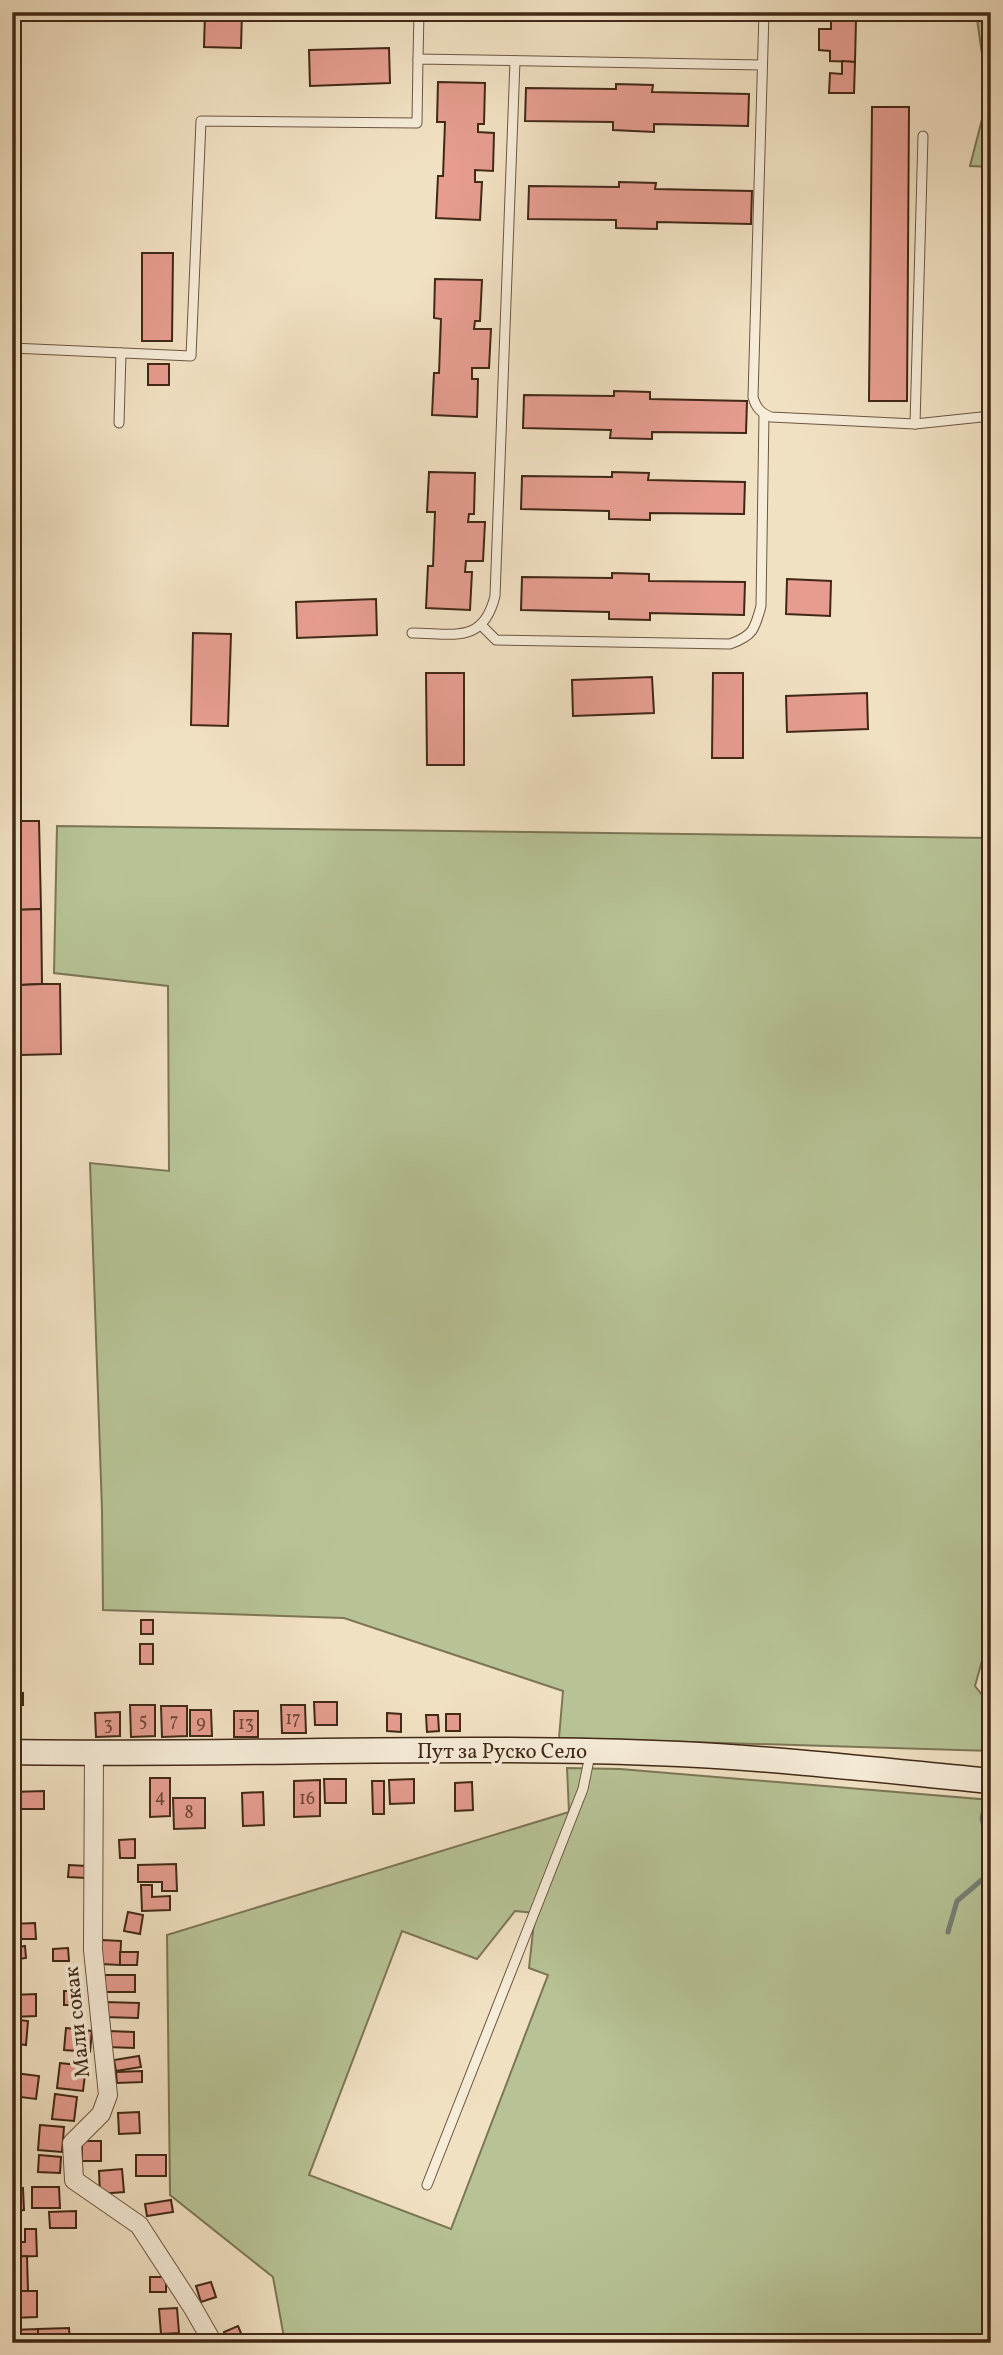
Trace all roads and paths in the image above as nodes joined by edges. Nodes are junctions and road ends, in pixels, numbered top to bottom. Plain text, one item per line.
1 (419, 12) edge
2 (764, 12) edge
3 (418, 59) junction
4 (515, 61) junction
5 (762, 65) junction
6 (923, 136) dead end
7 (12, 348) edge
8 (121, 353) junction
9 (764, 414) junction
10 (991, 416) edge
11 (119, 423) dead end
12 (915, 424) junction
13 (482, 626) junction
14 (412, 633) dead end
15 (12, 1752) edge
16 (94, 1752) junction
17 (590, 1752) junction
18 (991, 1781) edge
19 (427, 2185) dead end
20 (212, 2343) edge

1 - 3 lane
2 - 5 lane
3 - 4 lane
3 - 8 lane
4 - 5 lane
4 - 13 lane
5 - 9 lane
6 - 12 lane
7 - 8 lane
8 - 11 lane
9 - 12 lane
9 - 13 lane
10 - 12 lane
13 - 14 lane
15 - 16 main road, Пут за Руско Село
16 - 17 main road, Пут за Руско Село
16 - 20 street, Мали сокак
17 - 18 main road, Пут за Руско Село
17 - 19 lane

